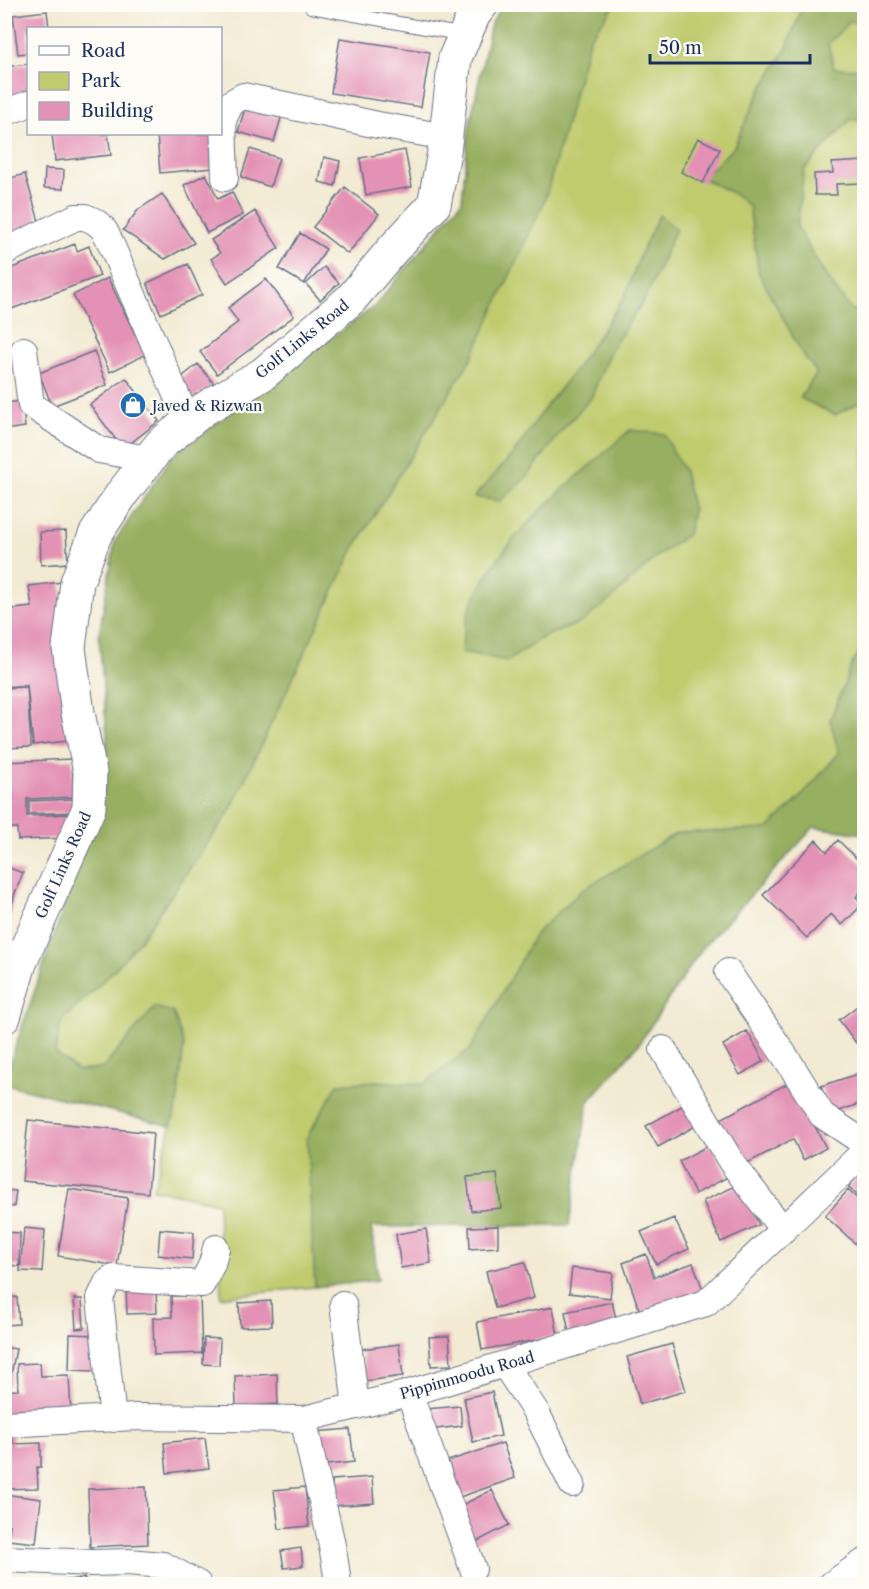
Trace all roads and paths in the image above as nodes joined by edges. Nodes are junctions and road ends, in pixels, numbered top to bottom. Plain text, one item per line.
1 (482, 4) edge
2 (310, 7) dead end
3 (465, 35) junction
4 (27, 104) edge
5 (4, 113) edge
6 (446, 137) junction
7 (225, 178) dead end
8 (4, 252) edge
9 (24, 350) dead end
10 (188, 422) junction
11 (148, 459) junction
12 (728, 972) dead end
13 (4, 1017) edge
14 (663, 1049) dead end
15 (864, 1143) edge
16 (864, 1152) edge
17 (783, 1230) junction
18 (216, 1248) dead end
19 (343, 1305) dead end
20 (506, 1365) junction
21 (409, 1393) junction
22 (356, 1406) junction
23 (113, 1419) junction
24 (304, 1419) junction
25 (4, 1424) edge
26 (572, 1484) dead end
27 (4, 1559) edge
28 (864, 1562) edge
29 (472, 1569) dead end
30 (198, 1584) edge
31 (338, 1584) edge
32 (832, 1584) edge

1 - 3 street, Golf Links Road
2 - 3 lane
3 - 6 street, Golf Links Road
4 - 5 street
6 - 7 street
6 - 10 street, Golf Links Road
8 - 10 street
9 - 11 street
10 - 11 street, Golf Links Road
11 - 13 street, Golf Links Road
12 - 15 street
14 - 17 street
16 - 17 street, Pippinmoodu Road
17 - 20 street, Pippinmoodu Road
18 - 23 street
19 - 22 street
20 - 21 street, Pippinmoodu Road
20 - 26 street
21 - 22 street, Pippinmoodu Road
21 - 29 street
22 - 24 street, Pippinmoodu Road
23 - 24 street, Pippinmoodu Road
23 - 25 street, Pippinmoodu Road
24 - 31 street
27 - 30 street
28 - 32 street

